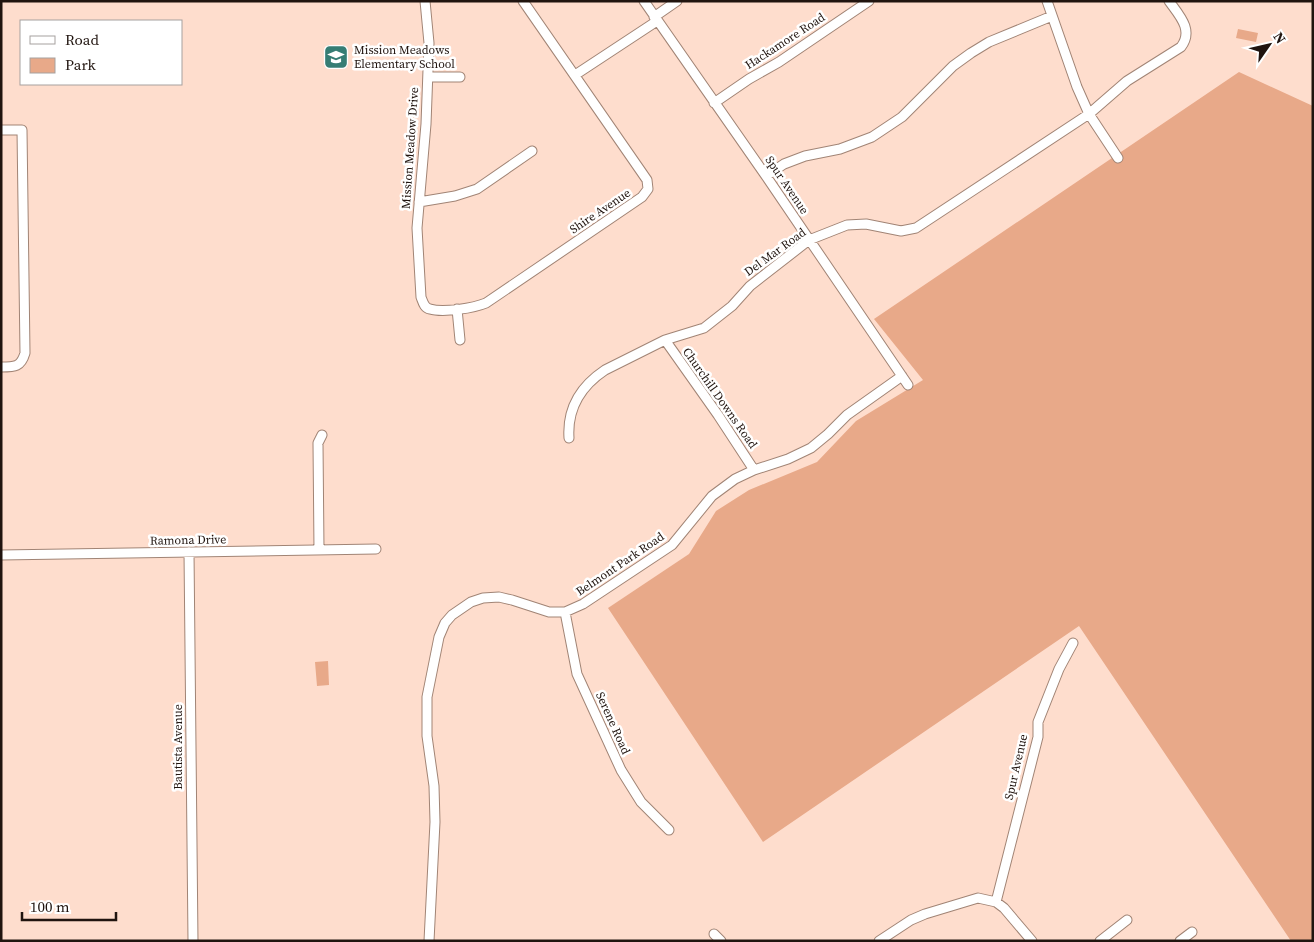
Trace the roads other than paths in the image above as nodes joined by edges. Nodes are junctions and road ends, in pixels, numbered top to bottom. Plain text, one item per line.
1 (425, 1) edge
2 (523, 1) edge
3 (644, 1) edge
4 (677, 1) edge
5 (869, 1) edge
6 (1047, 1) edge
7 (1169, 1) edge
8 (1052, 16) junction
9 (656, 19) junction
10 (575, 75) junction
11 (428, 77) junction
12 (460, 77) dead end
13 (714, 103) junction
14 (1089, 114) junction
15 (1, 130) edge
16 (532, 151) dead end
17 (1118, 158) dead end
18 (766, 176) junction
19 (419, 202) junction
20 (809, 240) junction
21 (421, 297) joint
22 (457, 309) junction
23 (460, 340) dead end
24 (665, 340) junction
25 (1, 367) edge
26 (902, 376) junction
27 (908, 385) dead end
28 (322, 434) dead end
29 (569, 438) dead end
30 (754, 470) junction
31 (376, 549) dead end
32 (319, 550) junction
33 (189, 552) junction
34 (1, 555) edge
35 (565, 612) junction
36 (1073, 644) dead end
37 (669, 830) dead end
38 (996, 902) junction
39 (1127, 920) dead end
40 (1192, 932) dead end
41 (714, 934) dead end
42 (193, 941) edge
43 (429, 941) edge
44 (721, 941) edge
45 (879, 941) edge
46 (1032, 941) edge
47 (1100, 941) edge
48 (1180, 941) edge

1 - 11 street, Mission Meadow Drive
2 - 10 street, Shire Avenue
3 - 9 street, Spur Avenue
4 - 9 street
5 - 13 street, Hackamore Road
6 - 8 street
7 - 14 street, Del Mar Road
8 - 14 street
8 - 18 street
9 - 10 street
9 - 13 street, Spur Avenue
10 - 22 street, Shire Avenue
11 - 12 street
11 - 19 street, Mission Meadow Drive
13 - 18 street, Spur Avenue
14 - 17 street
14 - 20 street, Del Mar Road
15 - 25 street
16 - 19 street
18 - 20 street, Spur Avenue
19 - 21 street, Mission Meadow Drive
20 - 24 street, Del Mar Road
20 - 26 street, Spur Avenue
21 - 22 street, Shire Avenue
22 - 23 street
24 - 29 street, Del Mar Road
24 - 30 street, Churchill Downs Road
26 - 27 street, Spur Avenue
26 - 30 street, Belmont Park Road
28 - 32 street
30 - 35 street, Belmont Park Road
31 - 32 street, Ramona Drive
32 - 33 street, Ramona Drive
33 - 34 street, Ramona Drive
33 - 42 street, Bautista Avenue
35 - 37 street, Serene Road
35 - 43 street
36 - 38 street, Spur Avenue
38 - 45 street
38 - 46 street
39 - 47 street
40 - 48 street
41 - 44 street

